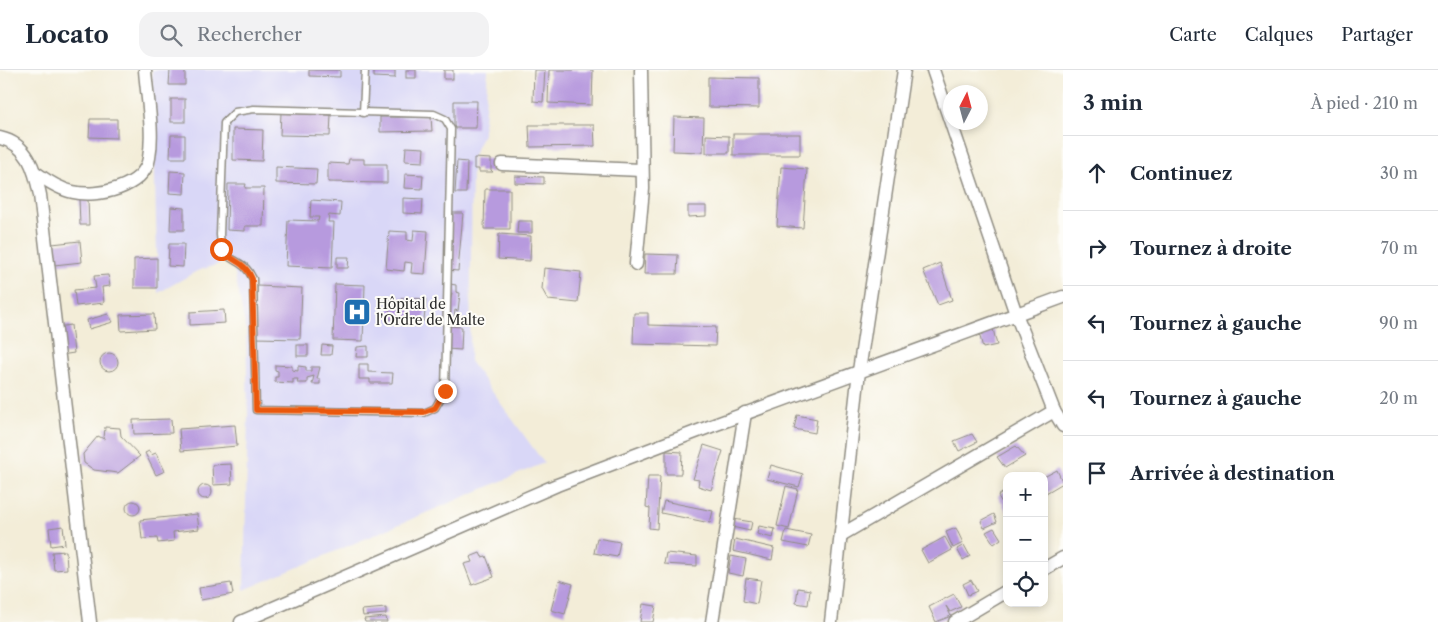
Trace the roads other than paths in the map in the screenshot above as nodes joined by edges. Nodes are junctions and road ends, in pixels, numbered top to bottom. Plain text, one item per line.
1 (145, 70) edge
2 (365, 70) edge
3 (641, 70) edge
4 (904, 70) edge
5 (932, 70) edge
6 (363, 113) junction
7 (0, 138) edge
8 (502, 164) dead end
9 (641, 170) junction
10 (36, 173) junction
11 (636, 264) dead end
12 (1063, 297) edge
13 (1016, 314) junction
14 (859, 371) junction
15 (1054, 411) junction
16 (745, 413) junction
17 (1063, 426) edge
18 (841, 535) junction
19 (1063, 558) edge
20 (1048, 567) edge
21 (1003, 593) edge
22 (90, 622) edge
23 (241, 622) edge
24 (712, 622) edge
25 (831, 622) edge
26 (955, 622) edge

1 - 10 street
2 - 6 lane
3 - 9 street
4 - 14 street
5 - 13 street
6 - 6 lane
7 - 10 street
8 - 9 street
9 - 11 street
10 - 22 street
12 - 13 street
13 - 14 street
13 - 15 street
14 - 16 street
14 - 18 street
15 - 17 street
15 - 18 street
16 - 23 street
16 - 24 street
18 - 25 street
19 - 20 street
21 - 26 street

